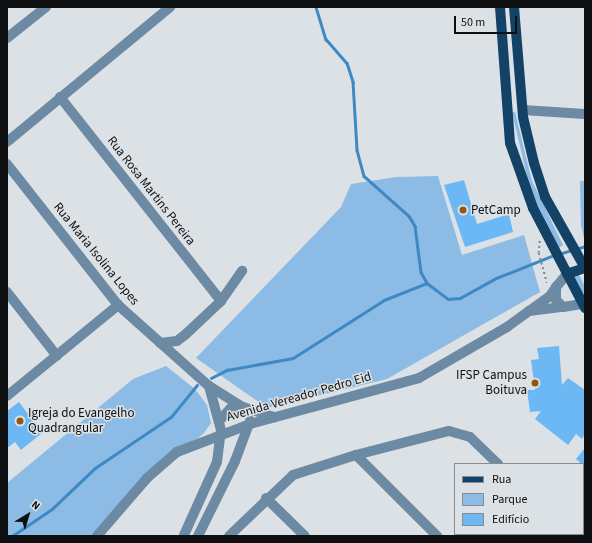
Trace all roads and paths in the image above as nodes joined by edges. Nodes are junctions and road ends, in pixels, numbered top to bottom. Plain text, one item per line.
1 (46, 7) edge
2 (170, 7) edge
3 (500, 7) edge
4 (514, 7) edge
5 (7, 38) edge
6 (60, 97) junction
7 (523, 110) junction
8 (585, 114) edge
9 (7, 142) edge
10 (7, 164) edge
11 (539, 254) dead end
12 (583, 264) edge
13 (543, 265) dead end
14 (242, 271) dead end
15 (565, 271) junction
16 (556, 287) junction
17 (7, 292) edge
18 (221, 301) junction
19 (118, 305) junction
20 (584, 305) edge
21 (563, 307) junction
22 (529, 311) junction
23 (160, 343) junction
24 (58, 356) junction
25 (208, 386) junction
26 (7, 396) edge
27 (243, 407) junction
28 (274, 417) junction
29 (220, 420) junction
30 (250, 424) junction
31 (221, 434) junction
32 (356, 455) junction
33 (497, 463) edge
34 (208, 486) junction
35 (220, 491) junction
36 (266, 498) junction
37 (97, 536) edge
38 (186, 536) edge
39 (198, 536) edge
40 (229, 536) edge
41 (305, 536) edge
42 (437, 536) edge

1 - 5 street
2 - 6 street
3 - 15 main road
4 - 7 main road
6 - 9 street
6 - 18 street, Rua Rosa Martins Pereira
7 - 8 street
7 - 12 main road
10 - 19 street, Rua Maria Isolina Lopes
11 - 13 path
12 - 15 main road
14 - 18 street
15 - 16 street, Avenida Vereador Pedro Eid
15 - 20 main road
16 - 21 street
16 - 22 street, Avenida Vereador Pedro Eid
17 - 24 street
18 - 23 street
19 - 23 street, Rua Maria Isolina Lopes
19 - 24 street
20 - 21 street, Avenida Vereador Pedro Eid
21 - 22 street, Avenida Vereador Pedro Eid
22 - 28 street, Avenida Vereador Pedro Eid
23 - 25 street, Rua Maria Isolina Lopes
24 - 26 street
25 - 27 street, Rua Maria Isolina Lopes
25 - 29 street, Rua Maria Isolina Lopes
27 - 28 street, Rua Maria Isolina Lopes
27 - 29 street
27 - 30 street
28 - 30 street, Avenida Vereador Pedro Eid
29 - 31 street, Rua Maria Isolina Lopes
30 - 31 street, Avenida Vereador Pedro Eid
30 - 35 street
31 - 34 street, Rua Maria Isolina Lopes
31 - 37 street, Avenida Vereador Pedro Eid
32 - 33 street
32 - 36 street
32 - 42 street
34 - 35 street
34 - 38 street, Rua Maria Isolina Lopes
35 - 39 street
36 - 40 street
36 - 41 street

